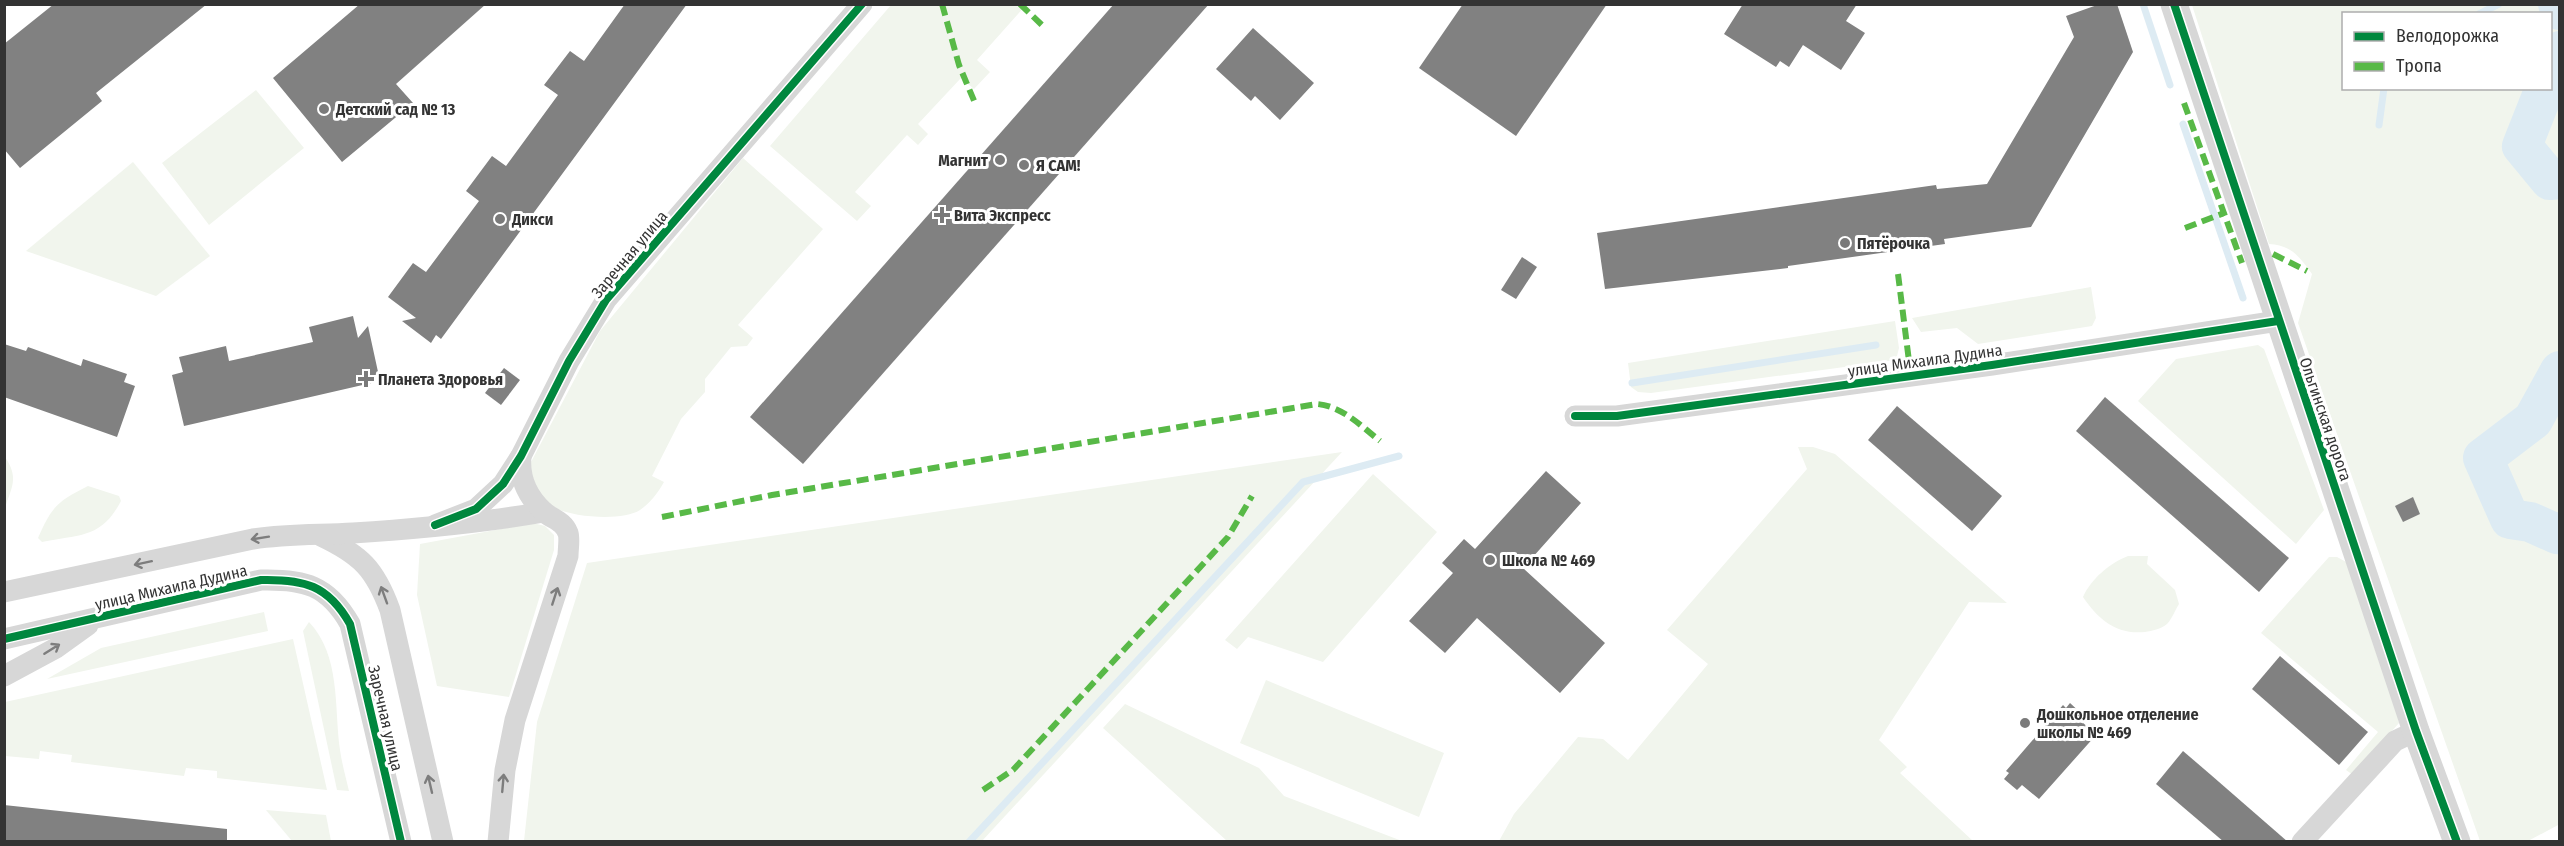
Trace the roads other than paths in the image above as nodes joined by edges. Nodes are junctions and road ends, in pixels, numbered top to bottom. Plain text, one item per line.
1 (862, 4) edge
2 (2174, 4) edge
3 (2278, 321) junction
4 (1575, 417) dead end
5 (521, 456) junction
6 (543, 512) junction
7 (435, 525) junction
8 (318, 535) junction
9 (4, 592) edge
10 (339, 604) joint
11 (98, 618) junction
12 (4, 639) edge
13 (4, 676) edge
14 (2416, 731) junction
15 (401, 842) edge
16 (443, 842) edge
17 (498, 842) edge
18 (2302, 842) edge
19 (2457, 842) edge

1 - 5 street, Заречная улица
2 - 3 street, Ольгинская дорога
3 - 4 street, улица Михаила Дудина
3 - 14 street, Ольгинская дорога
5 - 6 street
5 - 7 street, Заречная улица
6 - 7 street
17 -> 6 street
7 - 8 street, улица Михаила Дудина
8 -> 9 street, улица Михаила Дудина
16 -> 8 street, Заречная улица
10 - 11 street, улица Михаила Дудина
10 - 15 street, Заречная улица
11 - 12 street, улица Михаила Дудина
13 -> 11 street
14 - 18 street
14 - 19 street, Ольгинская дорога

